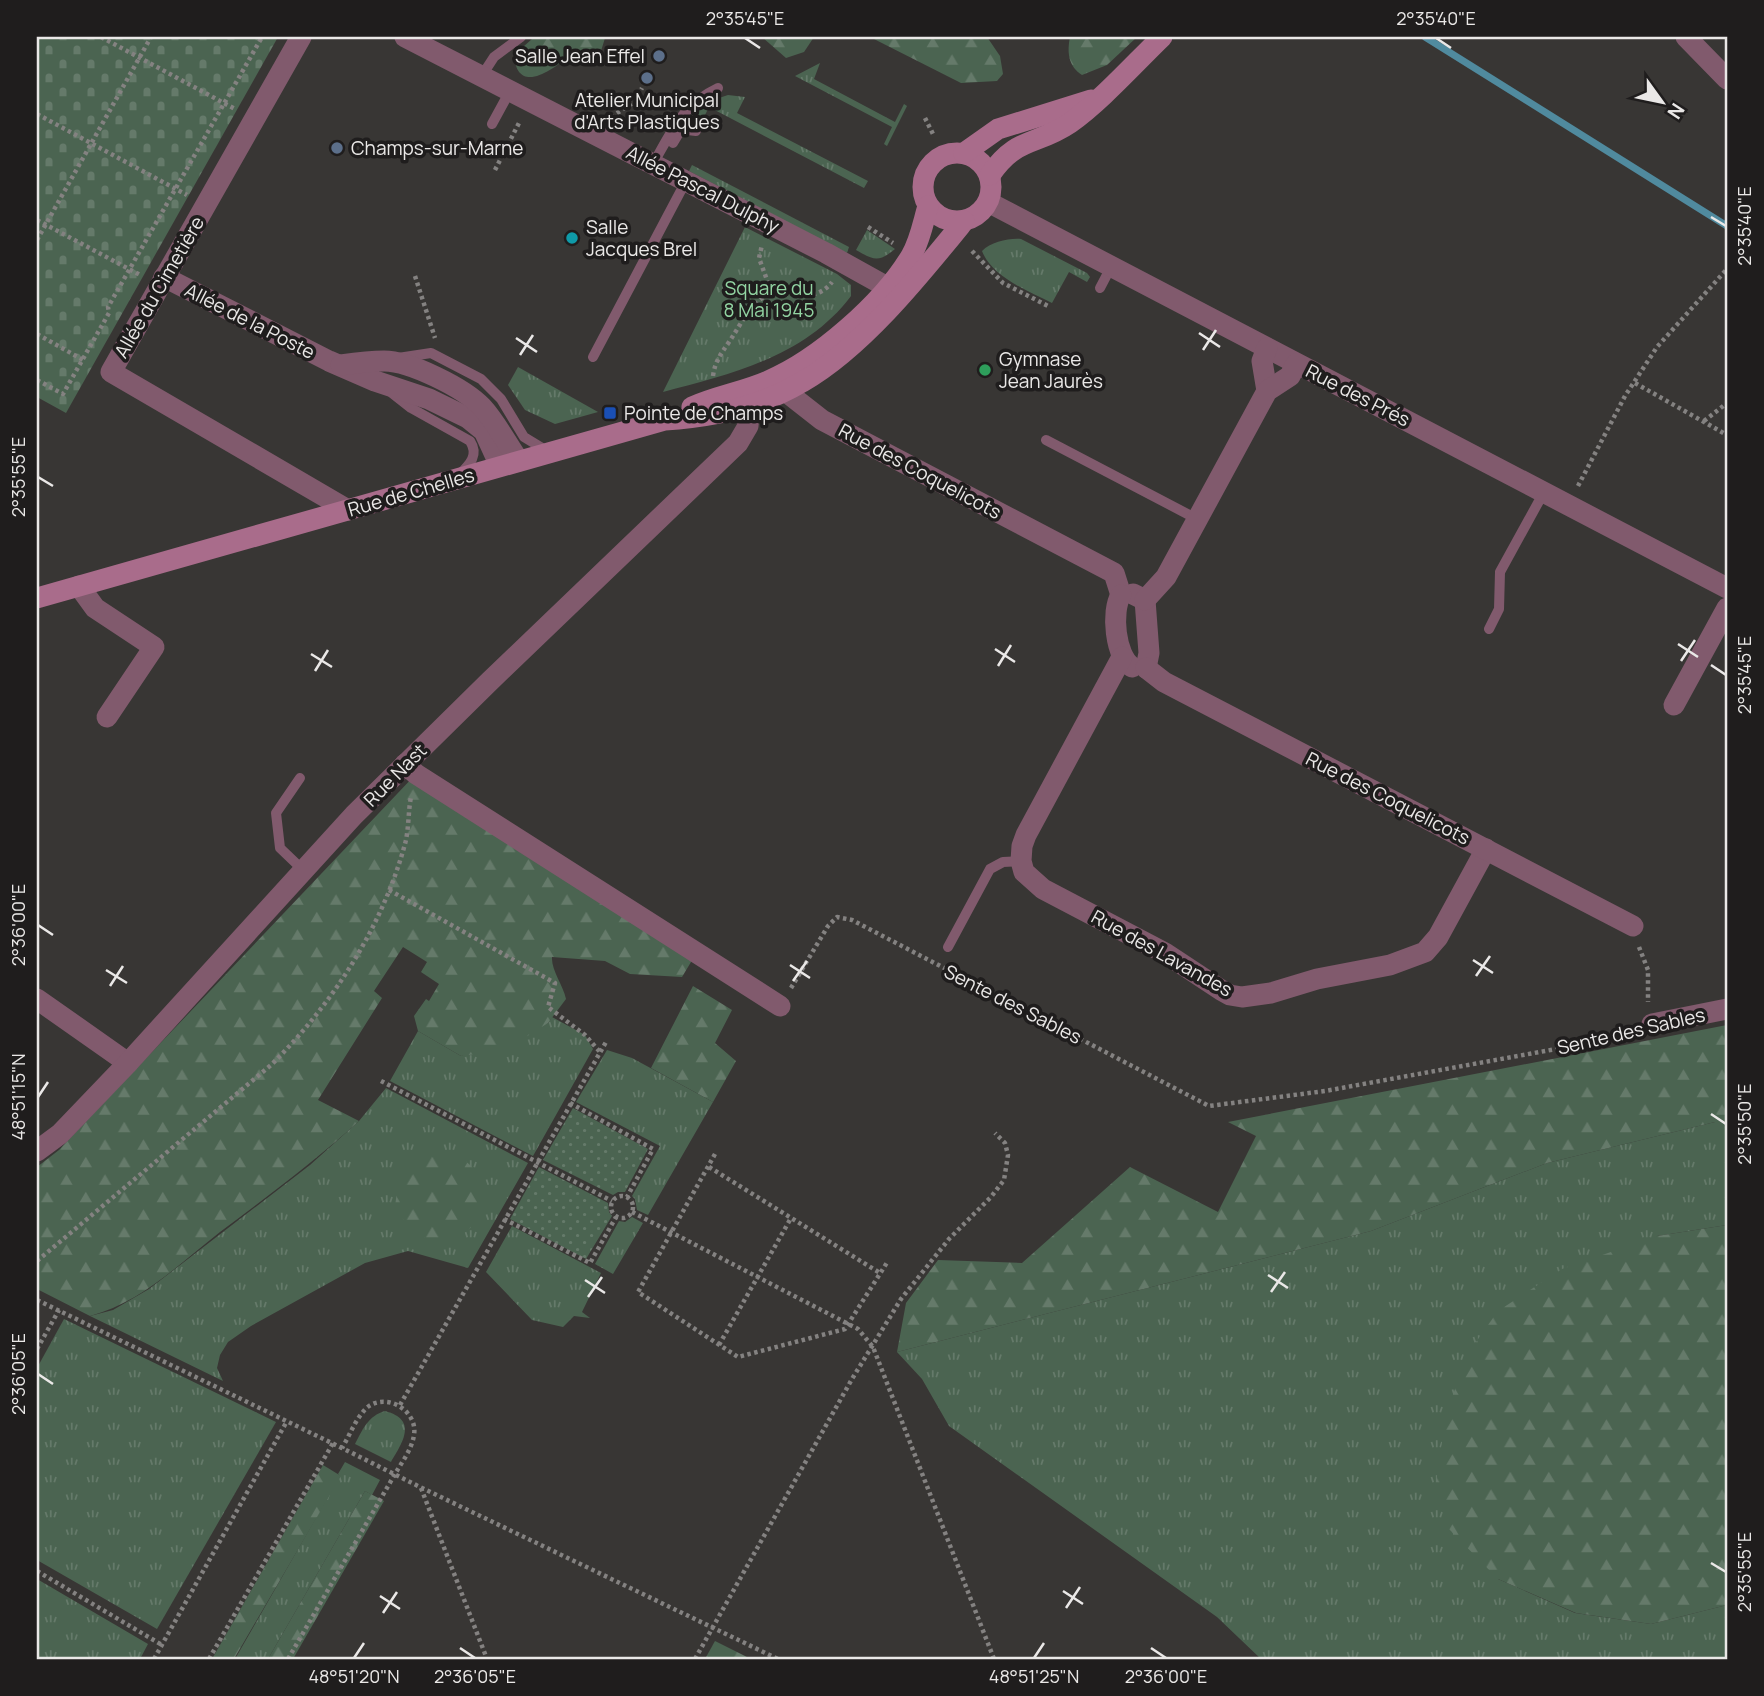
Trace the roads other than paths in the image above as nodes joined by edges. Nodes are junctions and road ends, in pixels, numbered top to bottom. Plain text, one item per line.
1 (301, 37) edge
2 (405, 37) edge
3 (521, 37) edge
4 (1162, 37) edge
5 (1686, 37) edge
6 (481, 76) junction
7 (1727, 79) edge
8 (718, 88) dead end
9 (510, 91) junction
10 (1099, 97) junction
11 (492, 124) dead end
12 (696, 131) dead end
13 (964, 153) junction
14 (657, 165) junction
15 (990, 176) junction
16 (686, 181) junction
17 (988, 202) junction
18 (928, 206) junction
19 (964, 221) junction
20 (1111, 267) junction
21 (164, 277) junction
22 (887, 287) junction
23 (1100, 288) dead end
24 (1267, 348) junction
25 (593, 357) dead end
26 (386, 361) junction
27 (1296, 364) junction
28 (337, 365) junction
29 (375, 381) junction
30 (785, 391) junction
31 (1267, 391) junction
32 (750, 404) junction
33 (664, 420) junction
34 (1046, 440) dead end
35 (549, 452) junction
36 (509, 464) junction
37 (453, 481) junction
38 (1554, 497) junction
39 (348, 510) junction
40 (1197, 519) junction
41 (79, 586) junction
42 (1727, 588) edge
43 (1121, 595) junction
44 (37, 598) edge
45 (1145, 600) junction
46 (1727, 608) edge
47 (1489, 629) dead end
48 (1122, 657) junction
49 (1146, 667) junction
50 (1674, 705) dead end
51 (107, 716) dead end
52 (411, 769) junction
53 (300, 778) dead end
54 (1486, 849) junction
55 (1021, 861) junction
56 (304, 871) junction
57 (1633, 926) road end
58 (948, 947) dead end
59 (37, 999) edge
60 (780, 1006) road end
61 (1727, 1009) edge
62 (1652, 1024) road end
63 (128, 1063) junction
64 (37, 1151) edge

1 - 21 street, Allée du Cimetière
2 - 6 street, Allée Pascal Dulphy
3 - 6 lane
4 - 10 main road
5 - 7 street
6 - 9 street, Allée Pascal Dulphy
8 - 14 lane
9 - 11 lane
9 - 14 street, Allée Pascal Dulphy
10 - 13 main road
10 - 15 main road
12 - 14 lane
13 - 15 main road
13 - 18 main road
14 - 16 street, Allée Pascal Dulphy
15 - 17 main road
16 - 22 street, Allée Pascal Dulphy
16 - 25 lane
17 - 19 main road
17 - 20 street, Rue des Prés
18 - 19 main road
18 - 22 main road
19 - 30 main road, Rue de Chelles
20 - 23 lane
20 - 24 street, Rue des Prés
21 - 28 street, Allée de la Poste
21 - 39 street, Allée du Cimetière
22 - 33 main road
24 - 27 street, Rue des Prés
24 - 31 street
26 - 28 street, Allée de la Poste
26 - 35 lane
26 - 36 street, Allée de la Poste
27 - 31 street
27 - 38 street, Rue des Prés
28 - 29 street, Allée de la Poste
29 - 36 street, Allée de la Poste
29 - 37 lane
30 - 32 main road, Rue de Chelles
30 - 43 street, Rue des Coquelicots
31 - 40 street
32 - 33 main road, Rue de Chelles
32 - 52 street, Rue Nast
33 - 35 main road, Rue de Chelles
34 - 40 lane
35 - 36 main road, Rue de Chelles
36 - 37 main road, Rue de Chelles
37 - 39 main road, Rue de Chelles
38 - 42 street, Rue des Prés
38 - 47 lane
39 - 41 main road, Rue de Chelles
40 - 45 street
41 - 44 main road, Rue de Chelles
41 - 51 street
43 - 45 street
43 - 48 street
45 - 49 street
46 - 50 street
48 - 49 street, Rue des Coquelicots
48 - 55 street
49 - 54 street, Rue des Coquelicots
52 - 56 street, Rue Nast
52 - 60 street
53 - 56 lane
54 - 55 street, Rue des Lavandes
54 - 57 street, Rue des Coquelicots
55 - 58 lane
56 - 63 street, Rue Nast
59 - 63 street
61 - 62 street, Sente des Sables
63 - 64 street, Rue Nast

